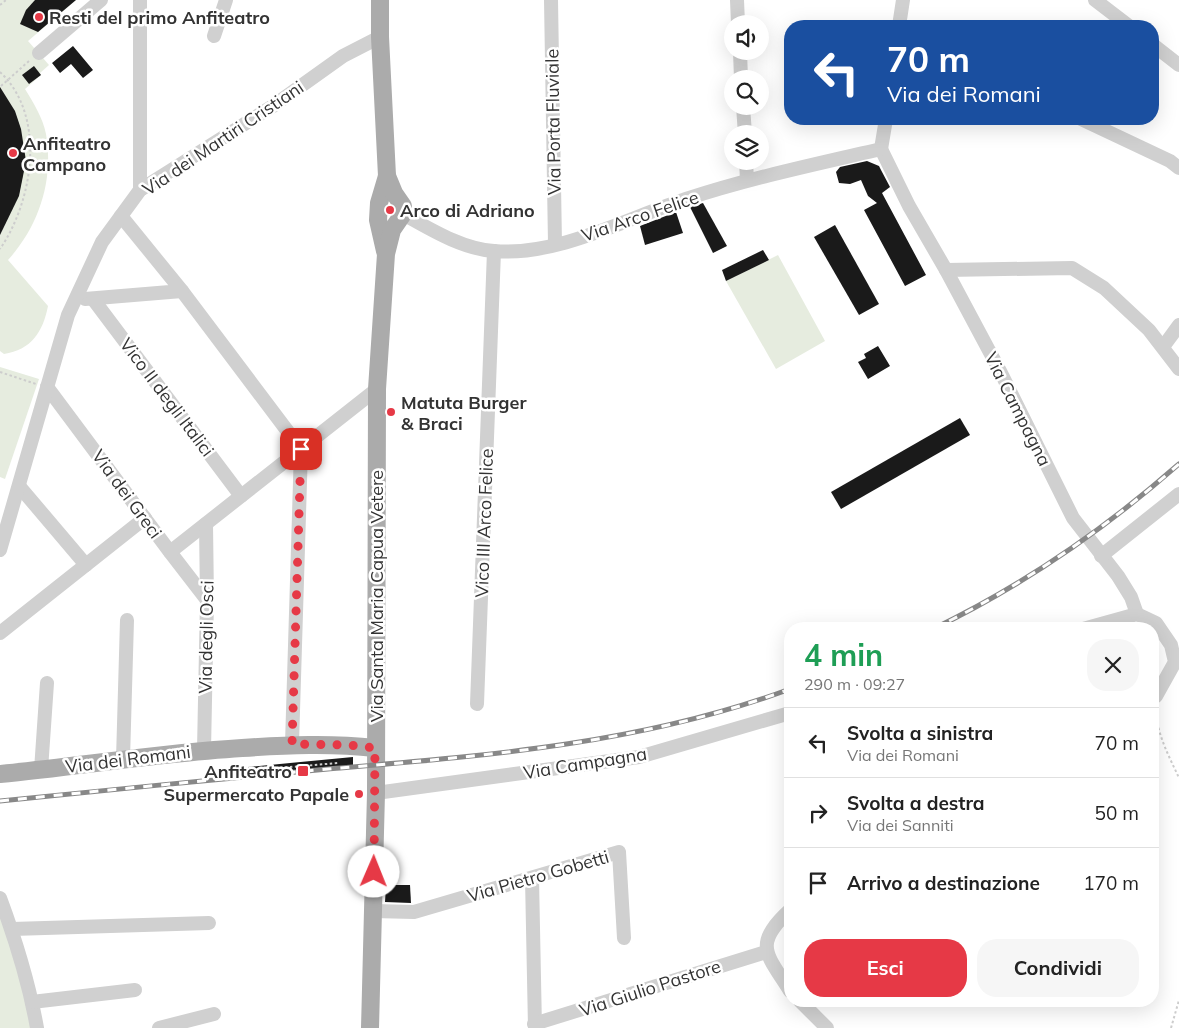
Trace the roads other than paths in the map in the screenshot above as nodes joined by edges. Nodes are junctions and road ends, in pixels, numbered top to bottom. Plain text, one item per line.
1 (101, 0) edge
2 (140, 0) edge
3 (226, 0) edge
4 (380, 0) edge
5 (551, 0) edge
6 (737, 0) edge
7 (903, 0) edge
8 (1095, 0) edge
9 (738, 15) edge
10 (900, 20) edge
11 (1121, 20) edge
12 (214, 36) dead end
13 (380, 37) junction
14 (1159, 49) edge
15 (37, 55) road end
16 (1179, 65) edge
17 (885, 125) edge
18 (1094, 125) edge
19 (881, 149) junction
20 (1179, 168) edge
21 (746, 170) edge
22 (387, 176) junction
23 (747, 180) junction
24 (140, 190) junction
25 (403, 214) junction
26 (121, 216) junction
27 (555, 244) junction
28 (494, 251) junction
29 (386, 254) junction
30 (946, 270) junction
31 (182, 291) junction
32 (93, 298) junction
33 (75, 300) junction
34 (1179, 325) edge
35 (1163, 347) junction
36 (1179, 369) edge
37 (47, 387) junction
38 (377, 389) junction
39 (301, 449) junction
40 (19, 486) junction
41 (1179, 494) edge
42 (241, 496) junction
43 (145, 518) junction
44 (206, 524) junction
45 (0, 550) edge
46 (170, 552) junction
47 (1101, 556) junction
48 (86, 565) junction
49 (208, 600) junction
50 (1137, 614) junction
51 (127, 620) dead end
52 (1108, 622) edge
53 (1154, 622) edge
54 (1159, 627) edge
55 (0, 633) edge
56 (47, 683) dead end
57 (1159, 688) edge
58 (477, 704) dead end
59 (784, 715) edge
60 (292, 744) junction
61 (375, 748) junction
62 (204, 750) junction
63 (123, 759) junction
64 (41, 770) junction
65 (0, 774) edge
66 (376, 793) junction
67 (532, 878) junction
68 (0, 900) edge
69 (373, 911) junction
70 (784, 916) edge
71 (210, 923) dead end
72 (12, 929) junction
73 (624, 938) dead end
74 (766, 952) junction
75 (784, 981) edge
76 (135, 990) dead end
77 (32, 1002) junction
78 (806, 1007) edge
79 (214, 1014) dead end
80 (534, 1026) edge
81 (36, 1028) edge
82 (159, 1028) edge
83 (370, 1028) edge
84 (827, 1028) edge

1 - 15 street
2 - 24 street
3 - 12 street
4 - 13 main road
5 - 27 street, Via Porta Fluviale
6 - 9 street
7 - 10 street
8 - 11 street
13 - 22 main road
13 - 24 street, Via dei Martiri Cristiani
14 - 16 street
17 - 19 street
18 - 20 street
19 - 23 street, Via Arco Felice
19 - 30 street, Via Campagna
21 - 23 street
22 - 25 main road
22 - 29 main road
23 - 27 street, Via Arco Felice
24 - 26 street, Via dei Martiri Cristiani
25 - 28 street, Via Arco Felice
25 - 29 main road
26 - 31 street
26 - 33 street, Via dei Martiri Cristiani
27 - 28 street, Via Arco Felice
28 - 58 street, Vico III Arco Felice
29 - 38 main road, Via Santa Maria Capua Vetere
30 - 35 street
30 - 47 street, Via Campagna
31 - 32 street
31 - 39 street
32 - 33 street
32 - 42 street, Vico II degli Italici
33 - 37 street, Via dei Martiri Cristiani
34 - 35 street
35 - 36 street
37 - 40 street, Via dei Martiri Cristiani
37 - 43 street, Via dei Greci
38 - 39 street
38 - 61 main road, Via Santa Maria Capua Vetere
39 - 42 street
39 - 60 street
40 - 45 street, Via dei Martiri Cristiani
40 - 48 street
41 - 47 street
42 - 44 street
43 - 46 street, Via dei Greci
43 - 48 street
44 - 46 street
44 - 49 street, Via degli Osci
46 - 49 street, Via dei Greci
47 - 50 street, Via Campagna
48 - 55 street
49 - 62 street, Via degli Osci
50 - 52 street
50 - 53 street
51 - 63 street
54 - 57 street
56 - 64 street
59 - 66 street, Via Campagna
60 - 61 main road, Via dei Romani
60 - 62 main road, Via dei Romani
61 - 66 main road, Via Santa Maria Capua Vetere
62 - 63 main road, Via dei Romani
63 - 64 main road, Via dei Romani
64 - 65 main road, Via dei Romani
66 - 69 main road, Via Santa Maria Capua Vetere
67 - 69 street, Via Pietro Gobetti
67 - 73 street, Via Pietro Gobetti
67 - 80 street
68 - 72 street
69 - 83 main road, Via Santa Maria Capua Vetere
70 - 74 street
71 - 72 street
72 - 77 street
74 - 75 street
74 - 80 street, Via Giulio Pastore
76 - 77 street
77 - 81 street
78 - 84 street
79 - 82 street

